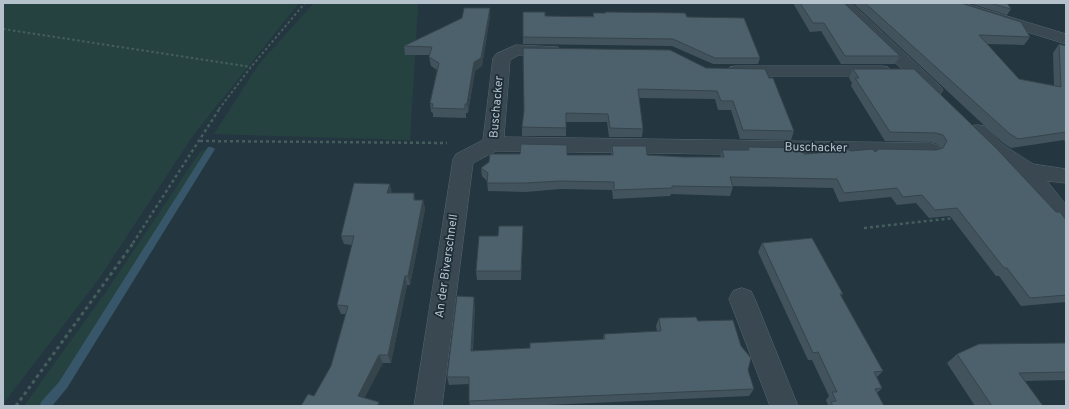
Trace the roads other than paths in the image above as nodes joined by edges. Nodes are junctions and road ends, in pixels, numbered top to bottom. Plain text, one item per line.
1 (842, 3) edge
2 (948, 3) edge
3 (1066, 39) edge
4 (571, 51) edge
5 (718, 71) edge
6 (913, 71) junction
7 (945, 99) edge
8 (965, 119) edge
9 (493, 144) junction
10 (930, 150) edge
11 (1028, 171) junction
12 (1066, 176) edge
13 (1066, 221) edge
14 (742, 299) dead end
15 (428, 406) edge
16 (784, 406) edge

1 - 6 street
2 - 3 street
4 - 9 street, Buschacker
5 - 6 street
6 - 7 street
8 - 11 street
9 - 10 street, Buschacker
9 - 15 street, An der Biverschnell
11 - 12 street
11 - 13 street
14 - 16 street

